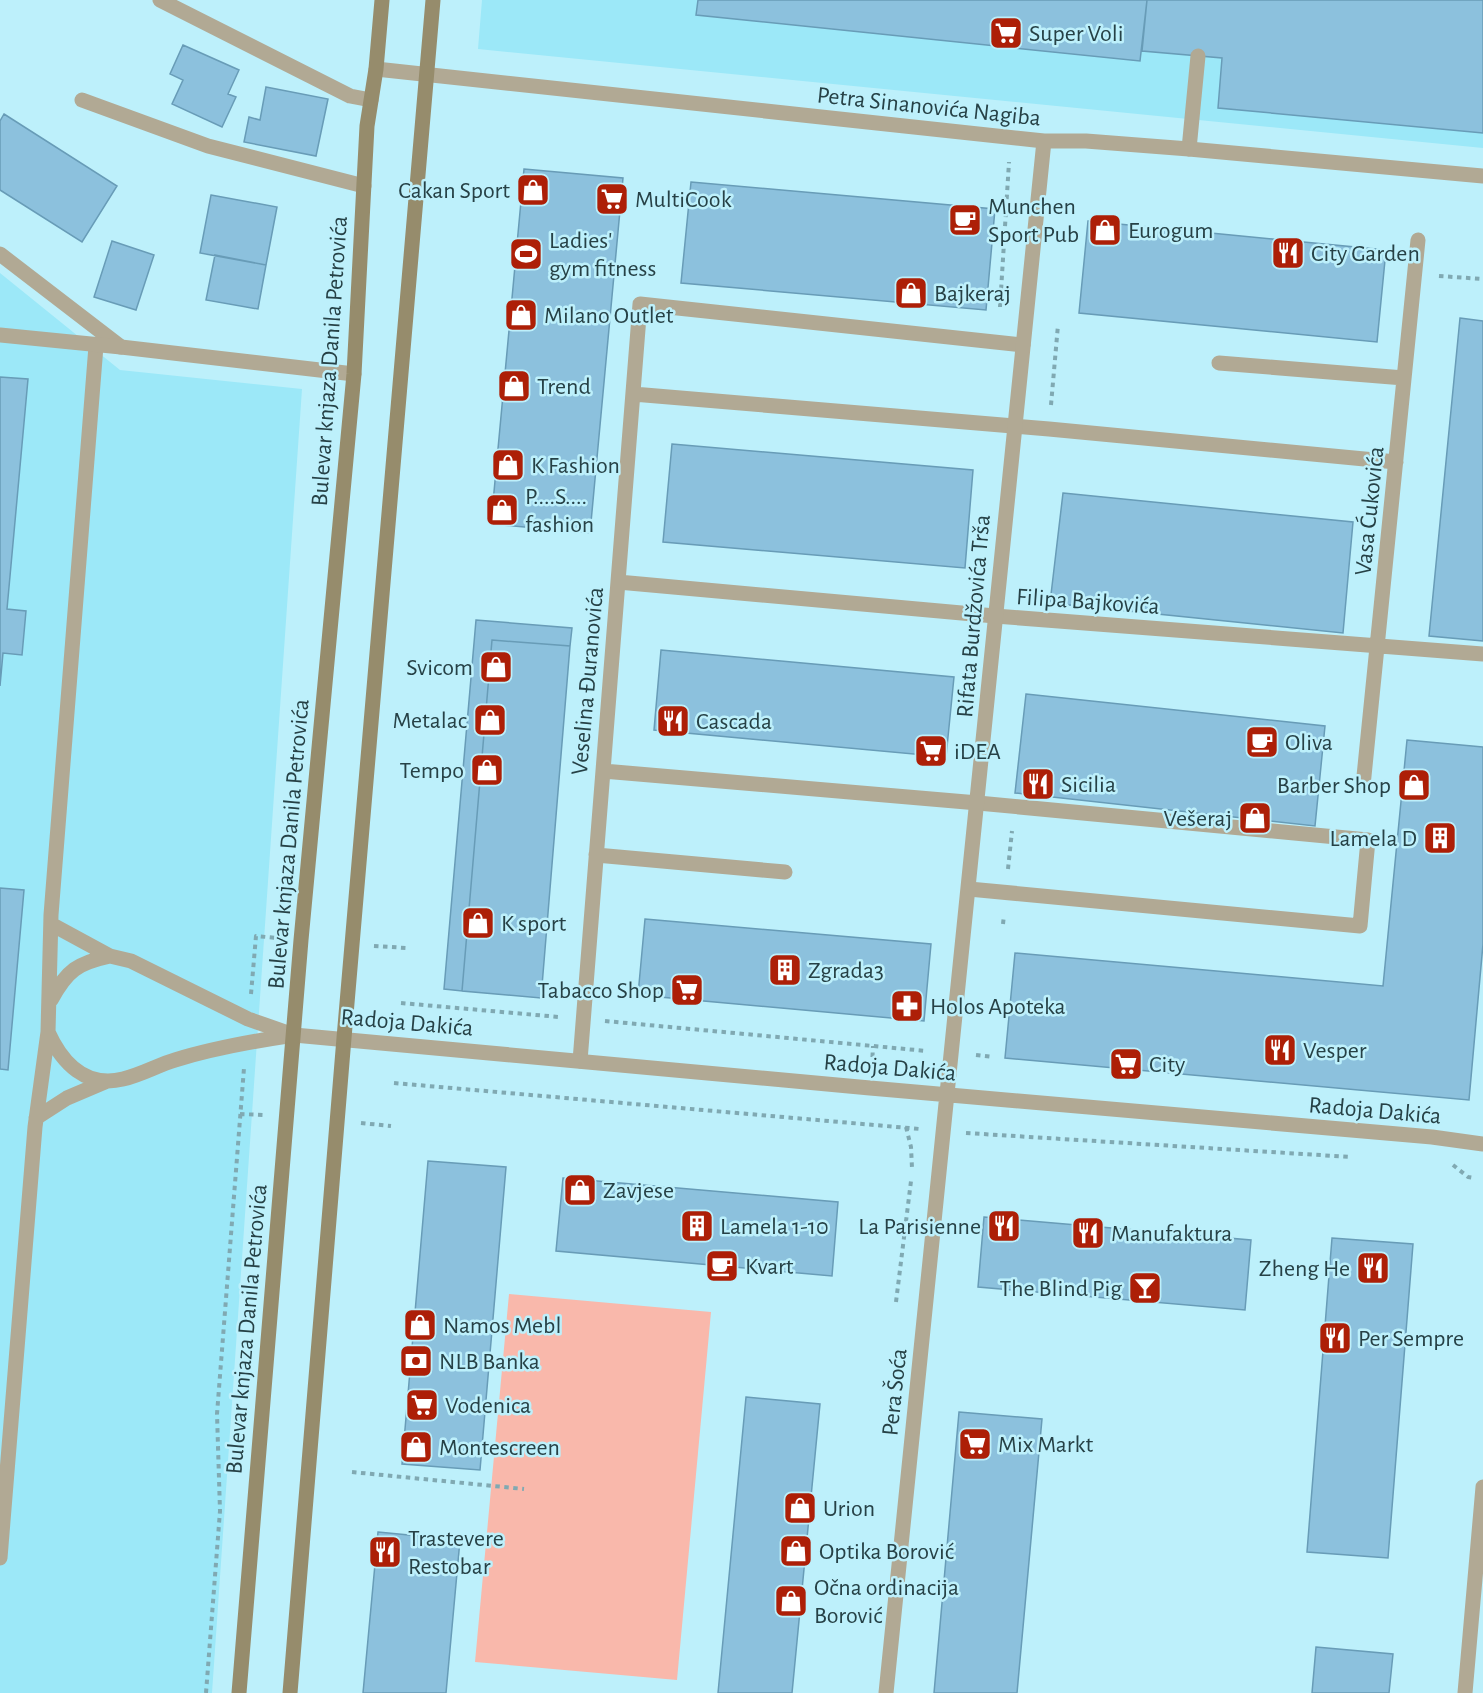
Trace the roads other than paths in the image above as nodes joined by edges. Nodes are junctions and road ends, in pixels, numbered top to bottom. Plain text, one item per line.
1 (160, 0) edge
2 (382, 0) edge
3 (433, 0) edge
4 (1198, 56) dead end
5 (376, 69) junction
6 (426, 74) junction
7 (82, 100) dead end
8 (371, 100) junction
9 (1044, 141) junction
10 (1189, 149) junction
11 (1482, 177) edge
12 (364, 186) junction
13 (1418, 240) dead end
14 (0, 254) edge
15 (4, 334) edge
16 (1023, 345) junction
17 (96, 346) junction
18 (121, 346) junction
19 (1219, 363) dead end
20 (354, 374) junction
21 (1404, 378) junction
22 (633, 394) junction
23 (1014, 426) junction
24 (1396, 462) junction
25 (618, 582) junction
26 (996, 616) junction
27 (1378, 646) junction
28 (1483, 654) edge
29 (603, 771) junction
30 (1363, 786) dead end
31 (978, 803) junction
32 (596, 855) junction
33 (785, 872) dead end
34 (969, 889) junction
35 (51, 924) junction
36 (110, 956) junction
37 (49, 1002) junction
38 (48, 1032) junction
39 (294, 1035) junction
40 (344, 1038) junction
41 (580, 1061) junction
42 (107, 1081) junction
43 (948, 1095) junction
44 (36, 1118) junction
45 (1483, 1144) edge
46 (1483, 1487) edge
47 (0, 1558) edge
48 (239, 1693) edge
49 (290, 1693) edge
50 (886, 1693) edge
51 (1466, 1693) edge

1 - 8 street
2 - 5 main road, Bulevar knjaza Danila Petrovića
3 - 6 main road
4 - 10 street
5 - 6 street, Petra Sinanovića Nagiba
5 - 8 main road, Bulevar knjaza Danila Petrovića
6 - 9 street, Petra Sinanovića Nagiba
6 - 40 main road
7 - 12 street
8 - 12 main road, Bulevar knjaza Danila Petrovića
9 - 10 street, Petra Sinanovića Nagiba
9 - 16 street, Rifata Burdžovića Trša
10 - 11 street, Petra Sinanovića Nagiba
12 - 20 main road, Bulevar knjaza Danila Petrovića
13 - 21 street, Vasa Ćukovića
14 - 18 street
15 - 17 street
16 - 22 street, Veselina Đuranovića
16 - 23 street, Rifata Burdžovića Trša
17 - 18 street
17 - 35 street
18 - 20 street
19 - 21 street
20 - 39 main road, Bulevar knjaza Danila Petrovića
21 - 24 street, Vasa Ćukovića
22 - 23 street
22 - 25 street, Veselina Đuranovića
23 - 24 street
23 - 26 street, Rifata Burdžovića Trša
24 - 27 street, Vasa Ćukovića
25 - 26 street, Filipa Bajkovića
25 - 29 street, Veselina Đuranovića
26 - 27 street, Filipa Bajkovića
26 - 31 street, Rifata Burdžovića Trša
27 - 28 street, Filipa Bajkovića
27 - 30 street, Vasa Ćukovića
29 - 31 street
29 - 32 street, Veselina Đuranovića
31 - 34 street, Rifata Burdžovića Trša
31 - 34 street
32 - 33 street
32 - 41 street, Veselina Đuranovića
34 - 43 street, Rifata Burdžovića Trša
35 - 36 street
35 - 37 street
36 - 37 street
36 - 39 street
37 - 38 street
38 - 42 street
38 - 44 street
39 - 40 street, Radoja Dakića
39 - 42 street
39 - 48 main road, Bulevar knjaza Danila Petrovića
40 - 41 street, Radoja Dakića
40 - 49 main road
41 - 43 street, Radoja Dakića
42 - 44 street
43 - 45 street, Radoja Dakića
43 - 50 street, Pera Šoća
44 - 47 street
46 - 51 street

